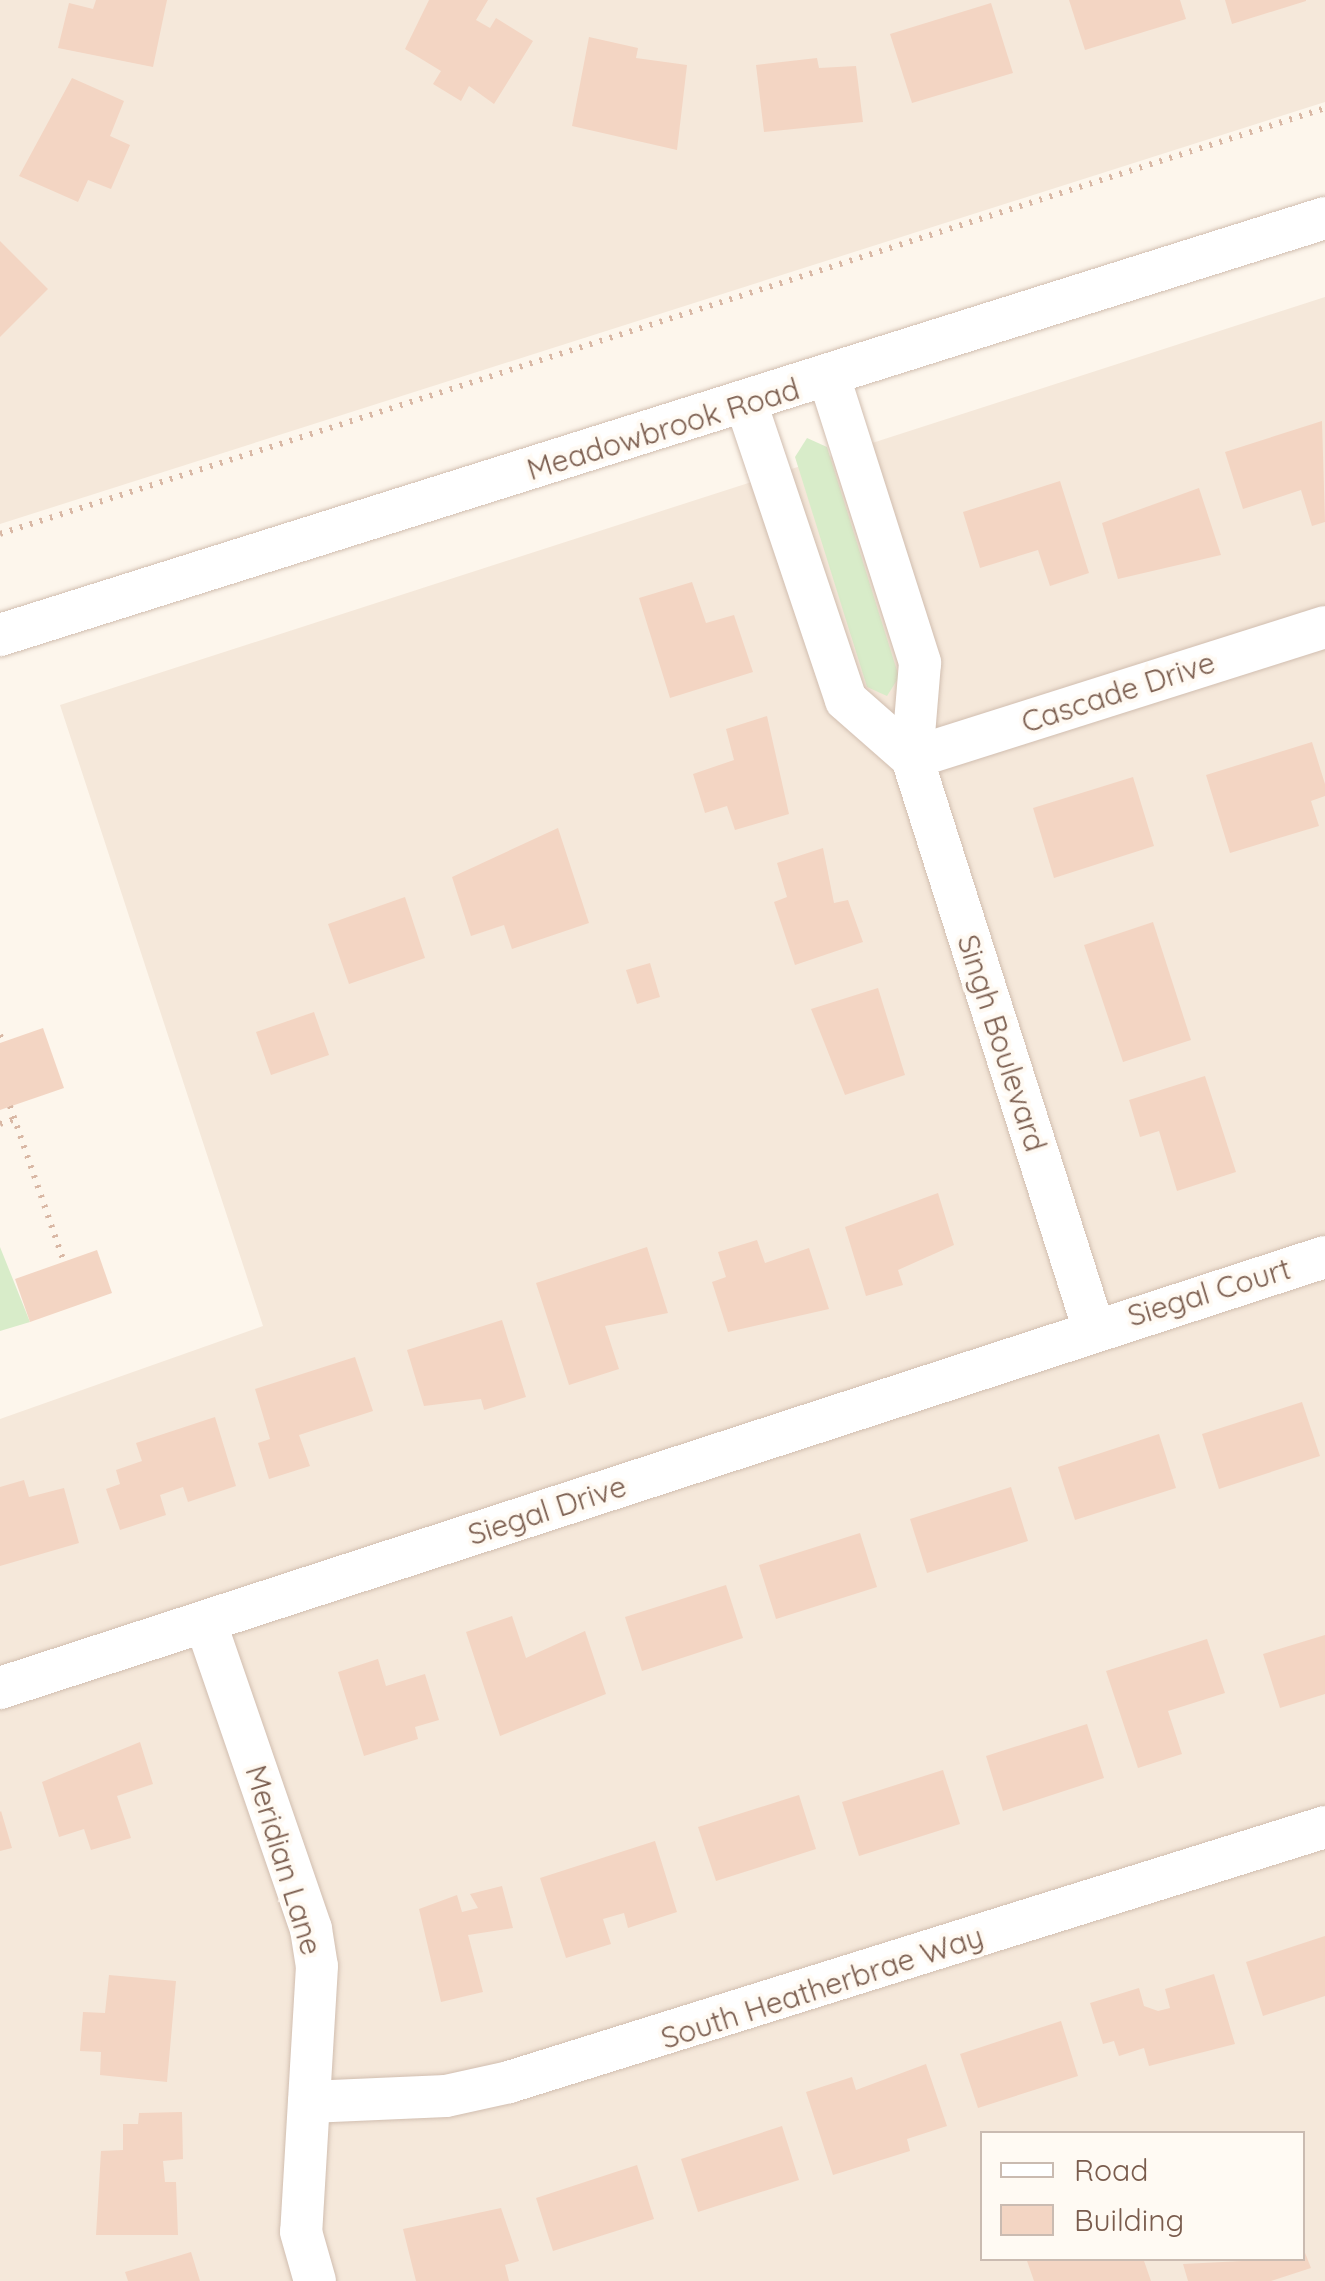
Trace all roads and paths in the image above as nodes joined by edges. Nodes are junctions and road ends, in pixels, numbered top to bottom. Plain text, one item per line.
1 (1325, 108) edge
2 (1325, 218) edge
3 (829, 377) junction
4 (746, 403) junction
5 (0, 534) edge
6 (1325, 627) edge
7 (0, 635) edge
8 (912, 758) junction
9 (10, 1106) dead end
10 (15, 1119) junction
11 (0, 1124) edge
12 (1325, 1256) edge
13 (64, 1262) dead end
14 (1093, 1328) junction
15 (206, 1624) junction
16 (0, 1688) edge
17 (1325, 1827) edge
18 (309, 2102) junction
19 (315, 2281) edge

1 - 5 path
2 - 3 street, Meadowbrook Road
3 - 4 street, Meadowbrook Road
3 - 8 street, Singh Boulevard
4 - 7 street, Meadowbrook Road
4 - 8 street
6 - 8 street, Cascade Drive
8 - 14 street, Singh Boulevard
9 - 10 path
10 - 11 path
10 - 13 path
12 - 14 street, Siegal Court
14 - 15 street, Siegal Drive
15 - 16 street, Siegal Drive
15 - 18 street, Meridian Lane
17 - 18 street, South Heatherbrae Way
18 - 19 street, Meridian Lane

